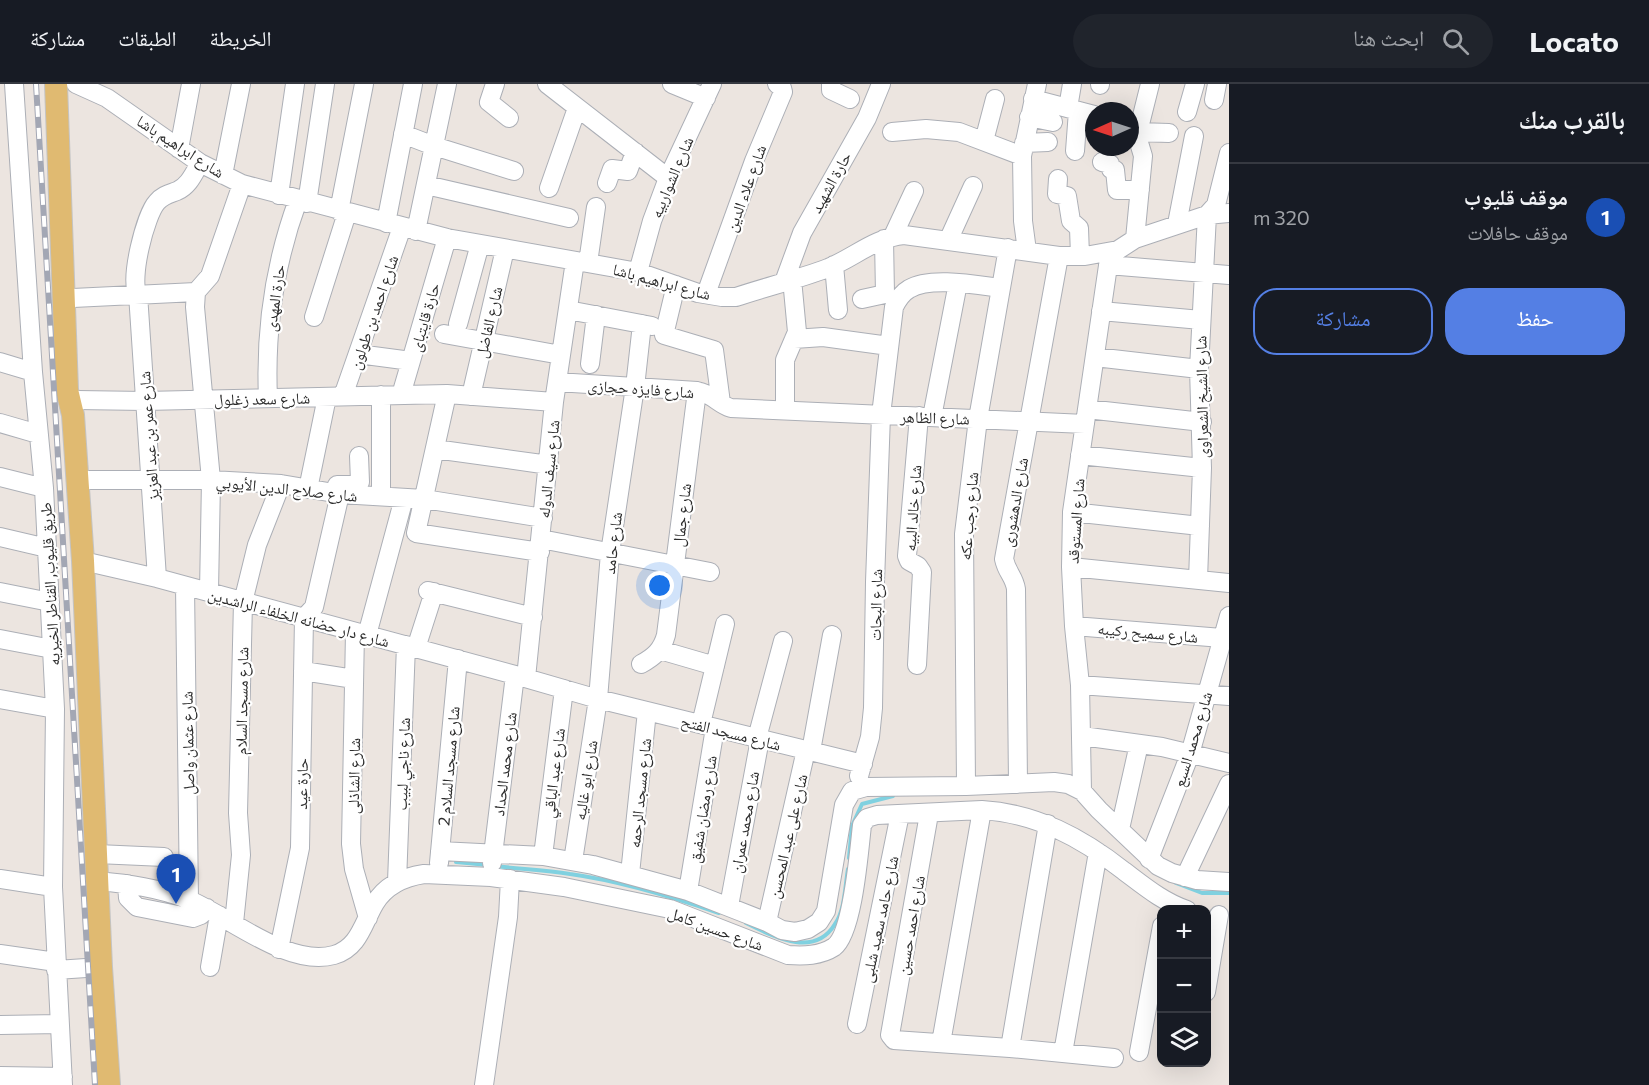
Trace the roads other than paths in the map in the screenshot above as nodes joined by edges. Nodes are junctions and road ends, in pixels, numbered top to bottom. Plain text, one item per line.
1 (14, 84) edge
2 (56, 84) edge
3 (67, 84) edge
4 (77, 84) edge
5 (191, 84) edge
6 (241, 84) edge
7 (295, 84) edge
8 (325, 84) edge
9 (364, 84) edge
10 (413, 84) edge
11 (447, 84) edge
12 (495, 84) edge
13 (547, 84) edge
14 (672, 84) edge
15 (777, 84) edge
16 (831, 84) edge
17 (881, 84) edge
18 (1072, 84) edge
19 (1150, 84) edge
20 (1195, 84) edge
21 (109, 91) edge
22 (709, 91) edge
23 (1033, 94) edge
24 (850, 99) dead end
25 (995, 99) dead end
26 (577, 108) junction
27 (1080, 111) edge
28 (1186, 112) dead end
29 (509, 118) dead end
30 (1139, 121) edge
31 (1053, 122) dead end
32 (892, 132) dead end
33 (1169, 133) dead end
34 (403, 134) junction
35 (1139, 135) edge
36 (1194, 136) dead end
37 (984, 141) junction
38 (1048, 142) dead end
39 (434, 146) junction
40 (1139, 146) edge
41 (179, 149) junction
42 (1023, 149) junction
43 (1075, 151) dead end
44 (635, 152) junction
45 (1228, 159) edge
46 (1102, 162) dead end
47 (200, 163) junction
48 (514, 171) dead end
49 (223, 175) junction
50 (668, 178) junction
51 (1058, 179) dead end
52 (607, 183) dead end
53 (242, 184) junction
54 (426, 185) junction
55 (973, 186) dead end
56 (549, 188) dead end
57 (1140, 190) junction
58 (914, 191) dead end
59 (279, 195) junction
60 (302, 202) junction
61 (596, 207) dead end
62 (343, 212) junction
63 (1229, 213) edge
64 (1207, 215) junction
65 (568, 218) dead end
66 (1177, 224) junction
67 (401, 227) junction
68 (447, 238) junction
69 (888, 238) junction
70 (1135, 239) junction
71 (948, 241) junction
72 (480, 244) junction
73 (1008, 248) junction
74 (505, 249) junction
75 (1027, 251) junction
76 (1059, 256) junction
77 (1080, 256) junction
78 (1109, 259) junction
79 (582, 262) junction
80 (834, 265) junction
81 (638, 272) junction
82 (1204, 273) junction
83 (1229, 275) edge
84 (788, 280) junction
85 (958, 283) junction
86 (676, 285) junction
87 (1001, 288) junction
88 (196, 292) junction
89 (138, 294) junction
90 (706, 294) junction
91 (73, 298) junction
92 (862, 299) dead end
93 (568, 310) junction
94 (838, 310) dead end
95 (1101, 311) junction
96 (596, 315) junction
97 (314, 317) dead end
98 (1201, 320) junction
99 (642, 324) junction
100 (665, 329) junction
101 (794, 339) junction
102 (483, 341) junction
103 (889, 346) junction
104 (358, 354) junction
105 (561, 356) junction
106 (1095, 357) junction
107 (411, 361) junction
108 (0, 362) edge
109 (590, 364) dead end
110 (1199, 369) junction
111 (33, 372) junction
112 (557, 382) junction
113 (635, 387) junction
114 (697, 391) junction
115 (447, 394) junction
116 (381, 395) junction
117 (400, 395) junction
118 (471, 396) junction
119 (335, 397) junction
120 (268, 398) junction
121 (203, 400) junction
122 (146, 401) junction
123 (554, 402) junction
124 (721, 403) junction
125 (75, 408) junction
126 (785, 410) junction
127 (881, 415) junction
128 (1086, 416) junction
129 (926, 417) junction
130 (978, 419) junction
131 (1029, 421) junction
132 (1202, 422) junction
133 (0, 423) edge
134 (38, 434) junction
135 (435, 449) junction
136 (1080, 455) junction
137 (360, 456) dead end
138 (549, 465) junction
139 (1202, 468) junction
140 (0, 477) edge
141 (78, 480) junction
142 (150, 480) junction
143 (211, 480) junction
144 (281, 484) junction
145 (309, 487) junction
146 (44, 488) junction
147 (340, 494) junction
148 (381, 496) junction
149 (404, 498) junction
150 (424, 499) junction
151 (1072, 512) junction
152 (543, 518) junction
153 (1200, 526) junction
154 (0, 537) edge
155 (540, 545) junction
156 (47, 548) junction
157 (610, 553) junction
158 (83, 561) junction
159 (674, 565) junction
160 (1071, 567) junction
161 (710, 572) dead end
162 (157, 578) junction
163 (1198, 580) junction
164 (1229, 583) edge
165 (185, 586) junction
166 (0, 592) edge
167 (209, 592) junction
168 (50, 602) junction
169 (243, 602) junction
170 (1229, 616) edge
171 (532, 617) junction
172 (304, 618) junction
173 (725, 624) dead end
174 (1074, 626) junction
175 (361, 633) junction
176 (832, 634) dead end
177 (1222, 638) junction
178 (0, 639) edge
179 (783, 641) dead end
180 (411, 647) junction
181 (52, 649) junction
182 (660, 650) junction
183 (458, 659) junction
184 (641, 664) dead end
185 (917, 665) dead end
186 (715, 666) junction
187 (303, 671) junction
188 (520, 676) junction
189 (354, 679) junction
190 (1080, 685) junction
191 (564, 689) junction
192 (1206, 693) junction
193 (1229, 696) edge
194 (0, 699) edge
195 (598, 699) junction
196 (55, 709) junction
197 (647, 711) junction
198 (708, 726) junction
199 (1082, 736) junction
200 (758, 738) junction
201 (1139, 744) junction
202 (809, 751) junction
203 (1190, 754) junction
204 (1229, 763) edge
205 (863, 764) junction
206 (1018, 784) junction
207 (1229, 784) edge
208 (966, 786) junction
209 (859, 789) junction
210 (1082, 791) junction
211 (982, 810) junction
212 (900, 814) junction
213 (929, 814) junction
214 (867, 818) junction
215 (1048, 824) junction
216 (1120, 829) junction
217 (440, 851) junction
218 (1098, 852) junction
219 (493, 853) junction
220 (97, 854) junction
221 (543, 856) junction
222 (164, 857) dead end
223 (1149, 859) junction
224 (573, 861) junction
225 (438, 874) junction
226 (630, 874) junction
227 (1185, 877) junction
228 (491, 878) junction
229 (0, 879) edge
230 (510, 879) junction
231 (98, 881) junction
232 (397, 882) junction
233 (1229, 882) edge
234 (127, 884) junction
235 (53, 887) junction
236 (688, 891) junction
237 (189, 900) junction
238 (1165, 905) edge
239 (729, 906) junction
240 (1218, 914) edge
241 (220, 915) junction
242 (368, 918) junction
243 (767, 922) junction
244 (279, 949) junction
245 (1157, 949) edge
246 (0, 954) edge
247 (1211, 960) edge
248 (56, 966) junction
249 (101, 967) junction
250 (210, 967) dead end
251 (0, 1024) edge
252 (59, 1024) junction
253 (857, 1024) dead end
254 (941, 1043) junction
255 (1010, 1048) junction
256 (1139, 1052) dead end
257 (1063, 1053) junction
258 (1114, 1058) dead end
259 (0, 1076) edge
260 (63, 1081) edge
261 (109, 1085) edge
262 (484, 1085) edge

1 - 111 street, طريق قليوب, القناطر الخيريه
2 - 125 main road
3 - 91 main road
4 - 21 street, شارع ابراهيم باشا
5 - 41 street
6 - 49 street
7 - 59 street
8 - 60 street, حارة المهدى
9 - 62 street
10 - 34 street
11 - 39 street
12 - 29 street
13 - 26 street
14 - 22 street
15 - 90 street, شارع علاء الدين
16 - 24 street
17 - 84 street, حارة الشهيد
18 - 27 street
19 - 30 street
20 - 28 street
21 - 41 street, شارع ابراهيم باشا
22 - 50 street, شارع الشواربيه
23 - 27 street
23 - 31 street
23 - 42 street
25 - 37 street
26 - 44 street
26 - 56 street
27 - 43 street
32 - 37 street
33 - 35 street
34 - 39 street
34 - 67 street
36 - 66 street
37 - 42 street
38 - 42 street
39 - 48 street
39 - 54 street
40 - 57 street
41 - 47 street, شارع ابراهيم باشا
42 - 75 street
44 - 50 street
44 - 52 street
45 - 64 street
46 - 57 street
47 - 49 street, شارع ابراهيم باشا
47 - 89 street, شارع عمر بن عبد العزيز
49 - 53 street, شارع ابراهيم باشا
50 - 81 street, شارع الشواربيه
51 - 77 street
53 - 59 street, شارع ابراهيم باشا
53 - 88 street
54 - 65 street
54 - 67 street
55 - 71 street
57 - 70 street
58 - 69 street
59 - 60 street, شارع ابراهيم باشا
60 - 62 street, شارع ابراهيم باشا
60 - 120 street, حارة المهدى
61 - 79 street, شارع سيف الدوله
62 - 67 street, شارع ابراهيم باشا
62 - 97 street
63 - 64 street, شارع ابراهيم باشا
64 - 66 street, شارع ابراهيم باشا
64 - 82 street, شارع الشيخ الشعراوى
66 - 70 street, شارع ابراهيم باشا
67 - 68 street, شارع ابراهيم باشا
67 - 104 street, شارع احمد بن طولون
68 - 72 street, شارع ابراهيم باشا
68 - 107 street, حارة قايتباى
69 - 71 street, شارع ابراهيم باشا
69 - 80 street, شارع ابراهيم باشا
69 - 92 street
70 - 78 street, شارع ابراهيم باشا
71 - 73 street, شارع ابراهيم باشا
72 - 74 street, شارع ابراهيم باشا
72 - 102 street
73 - 75 street, شارع ابراهيم باشا
73 - 87 street, شارع رجب عكه
74 - 79 street, شارع ابراهيم باشا
74 - 102 street, شارع الفاضل
75 - 76 street, شارع ابراهيم باشا
76 - 77 street, شارع ابراهيم باشا
76 - 131 street, شارع الدهشورى
77 - 78 street, شارع ابراهيم باشا
78 - 82 street
78 - 95 street, شارع المستوقد
79 - 81 street, شارع ابراهيم باشا
79 - 93 street, شارع سيف الدوله
80 - 84 street, شارع ابراهيم باشا
80 - 94 street
81 - 86 street, شارع ابراهيم باشا
82 - 83 street
82 - 98 street, شارع الشيخ الشعراوى
84 - 90 street, شارع ابراهيم باشا
84 - 101 street
85 - 87 street, شارع البحات
85 - 103 street, شارع البحات
85 - 129 street, شارع خالد البيه
86 - 90 street, شارع ابراهيم باشا
86 - 100 street
87 - 130 street, شارع رجب عكه
88 - 89 street
88 - 121 street
89 - 91 street
89 - 122 street, شارع عمر بن عبد العزيز
91 - 125 main road
93 - 96 street
93 - 105 street, شارع سيف الدوله
95 - 98 street
95 - 106 street, شارع المستوقد
96 - 99 street
96 - 109 street
98 - 110 street, شارع الشيخ الشعراوى
99 - 100 street
99 - 113 street, شارع حامد
100 - 124 street
101 - 103 street
101 - 126 street
102 - 105 street
102 - 118 street, شارع الفاضل
103 - 127 street, شارع البحات
104 - 107 street
104 - 119 street, شارع احمد بن طولون
105 - 112 street, شارع سيف الدوله
106 - 110 street
106 - 128 street, شارع المستوقد
107 - 117 street, حارة قايتباى
108 - 111 street
110 - 132 street, شارع الشيخ الشعراوى
111 - 134 street, طريق قليوب, القناطر الخيريه
112 - 113 street, شارع فايزه حجازى
112 - 123 street, شارع سيف الدوله
113 - 114 street, شارع فايزه حجازى
113 - 157 street, شارع حامد
114 - 124 street, شارع فايزه حجازى
114 - 159 street, شارع جمال
115 - 117 street, شارع سعد زغلول
115 - 118 street, شارع سعد زغلول
115 - 135 street
116 - 117 street, شارع سعد زغلول
116 - 119 street, شارع سعد زغلول
116 - 148 street
118 - 123 street, شارع سعد زغلول
119 - 120 street, شارع سعد زغلول
119 - 145 street
120 - 121 street, شارع سعد زغلول
121 - 122 street, شارع سعد زغلول
121 - 143 street
122 - 125 street, شارع سعد زغلول
122 - 142 street, شارع عمر بن عبد العزيز
123 - 138 street, شارع سيف الدوله
124 - 126 street, شارع الظاهر
125 - 141 main road
126 - 127 street, شارع الظاهر
127 - 129 street, شارع الظاهر
127 - 205 street, شارع البحات
128 - 131 street, شارع الظاهر
128 - 132 street, شارع الظاهر
128 - 136 street, شارع المستوقد
129 - 130 street, شارع الظاهر
129 - 185 street, شارع خالد البيه
130 - 131 street, شارع الظاهر
130 - 208 street, شارع رجب عكه
131 - 206 street, شارع الدهشورى
132 - 139 street, شارع الشيخ الشعراوى
133 - 134 street
134 - 146 street, طريق قليوب, القناطر الخيريه
135 - 138 street
135 - 150 street
136 - 139 street
136 - 151 street, شارع المستوقد
137 - 145 street
138 - 152 street, شارع سيف الدوله
139 - 153 street, شارع الشيخ الشعراوى
140 - 146 street
141 - 142 street, شارع صلاح الدين الأيوبي
141 - 158 main road
142 - 143 street, شارع صلاح الدين الأيوبي
142 - 162 street, شارع عمر بن عبد العزيز
143 - 144 street, شارع صلاح الدين الأيوبي
143 - 167 street
144 - 145 street, شارع صلاح الدين الأيوبي
144 - 169 street, شارع مسجد السلام
145 - 147 street, شارع صلاح الدين الأيوبي
146 - 156 street, طريق قليوب, القناطر الخيريه
147 - 148 street, شارع صلاح الدين الأيوبي
147 - 172 street
148 - 149 street, شارع صلاح الدين الأيوبي
149 - 150 street, شارع صلاح الدين الأيوبي
149 - 175 street, شارع الشاذلى
150 - 152 street, شارع صلاح الدين الأيوبي
150 - 155 street
151 - 153 street
151 - 160 street, شارع المستوقد
152 - 155 street, شارع سيف الدوله
153 - 163 street, شارع الشيخ الشعراوى
154 - 156 street
155 - 157 street
155 - 171 street, شارع سيف الدوله
156 - 168 street, طريق قليوب, القناطر الخيريه
157 - 159 street
157 - 195 street, شارع حامد
158 - 162 street, شارع دار حضانه الخلفاء الراشدين
158 - 220 main road
159 - 161 street
159 - 182 street, شارع جمال
160 - 163 street
160 - 174 street, شارع المستوقد
162 - 165 street, شارع دار حضانه الخلفاء الراشدين
163 - 164 street
165 - 167 street, شارع دار حضانه الخلفاء الراشدين
165 - 237 street, شارع عثمان واصل
166 - 168 street
167 - 169 street, شارع دار حضانه الخلفاء الراشدين
168 - 181 street, طريق قليوب, القناطر الخيريه
169 - 172 street, شارع دار حضانه الخلفاء الراشدين
169 - 241 street, شارع مسجد السلام
170 - 177 street, شارع محمد السبع
171 - 180 street, شارع ناجي لبيب
171 - 188 street, شارع سيف الدوله
172 - 175 street, شارع دار حضانه الخلفاء الراشدين
172 - 187 street, حارة عيد
173 - 186 street, شارع رمضان شفيق
174 - 177 street, شارع سميح ركيبه
174 - 190 street, شارع المستوقد
175 - 180 street, شارع دار حضانه الخلفاء الراشدين
175 - 189 street, شارع الشاذلى
176 - 202 street, شارع على عبد المحسن
177 - 192 street, شارع محمد السبع
178 - 181 street
179 - 200 street, شارع محمد عمران
180 - 183 street, شارع دار حضانه الخلفاء الراشدين
180 - 232 street, شارع ناجي لبيب
181 - 196 street, طريق قليوب, القناطر الخيريه
182 - 184 street
182 - 186 street
183 - 188 street, شارع دار حضانه الخلفاء الراشدين
183 - 217 street, شارع مسجد السلام 2
186 - 198 street, شارع رمضان شفيق
187 - 189 street
187 - 244 street, حارة عيد
188 - 191 street, شارع دار حضانه الخلفاء الراشدين
188 - 219 street, شارع محمد الحداد
189 - 242 street, شارع الشاذلى
190 - 192 street
190 - 199 street, شارع المستوقد
191 - 195 street, شارع مسجد الفتح
191 - 221 street, شارع عبد الباقي
192 - 193 street
192 - 203 street, شارع محمد السبع
194 - 196 street
195 - 197 street, شارع مسجد الفتح
195 - 224 street, شارع ابو غاليه
196 - 235 street, طريق قليوب, القناطر الخيريه
197 - 198 street, شارع مسجد الفتح
197 - 226 street, شارع مسجد الرحمه
198 - 200 street, شارع مسجد الفتح
198 - 236 street, شارع رمضان شفيق
199 - 201 street
199 - 210 street, شارع المستوقد
200 - 202 street, شارع مسجد الفتح
200 - 239 street, شارع محمد عمران
201 - 203 street
201 - 216 street
202 - 205 street, شارع مسجد الفتح
202 - 243 street, شارع على عبد المحسن
203 - 204 street
203 - 223 street, شارع محمد السبع
205 - 209 street, شارع البحات
206 - 208 street
206 - 210 street
207 - 227 street
208 - 209 street
209 - 214 street, شارع حسين كامل
209 - 243 street, شارع حسين كامل
210 - 216 street
211 - 213 street
211 - 215 street
211 - 254 street
212 - 213 street
212 - 214 street
212 - 253 street, شارع حامد سعيد شلبى
213 - 254 street, شارع احمد حسين
214 - 230 street, شارع حسين كامل
215 - 218 street
215 - 255 street
216 - 223 street
217 - 219 street, شارع حسين كامل
217 - 225 street, شارع مسجد السلام 2
218 - 238 street
218 - 257 street
219 - 221 street, شارع حسين كامل
219 - 228 street, شارع محمد الحداد
220 - 222 street
220 - 231 main road
221 - 224 street, شارع حسين كامل
223 - 227 street
224 - 226 street, شارع حسين كامل
225 - 228 street, شارع حسين كامل
225 - 232 street, شارع حسين كامل
226 - 236 street, شارع حسين كامل
227 - 233 street
228 - 230 street, شارع حسين كامل
229 - 235 street
230 - 262 street
231 - 234 street
231 - 249 main road
232 - 242 street
234 - 237 street
234 - 241 street
235 - 248 street, طريق قليوب, القناطر الخيريه
236 - 239 street, شارع حسين كامل
237 - 241 street
239 - 243 street, شارع حسين كامل
240 - 247 street
241 - 244 street
241 - 250 street, شارع مسجد السلام
242 - 244 street
245 - 256 street
246 - 248 street
248 - 249 street
248 - 252 street, طريق قليوب, القناطر الخيريه
249 - 261 main road
251 - 252 street
252 - 260 street, طريق قليوب, القناطر الخيريه
254 - 255 street
255 - 257 street
257 - 258 street
259 - 260 street

